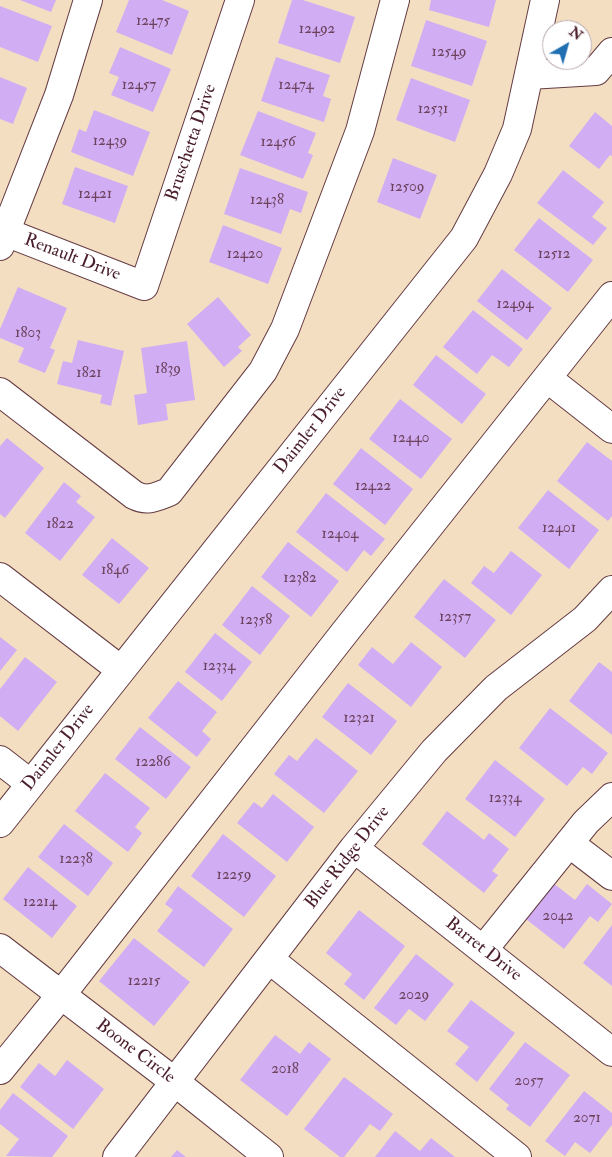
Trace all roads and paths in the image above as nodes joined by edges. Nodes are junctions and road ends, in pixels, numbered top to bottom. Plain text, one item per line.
1 (88, 0) edge
2 (240, 0) edge
3 (395, 0) edge
4 (545, 0) edge
5 (612, 52) edge
6 (529, 75) junction
7 (2, 236) edge
8 (144, 286) joint
9 (612, 296) edge
10 (547, 378) junction
11 (0, 392) edge
12 (612, 429) edge
13 (0, 577) edge
14 (612, 590) edge
15 (121, 670) junction
16 (0, 760) edge
17 (31, 784) junction
18 (612, 796) edge
19 (0, 823) edge
20 (569, 843) junction
21 (354, 848) junction
22 (612, 876) edge
23 (0, 948) edge
24 (483, 950) junction
25 (269, 959) junction
26 (61, 995) junction
27 (612, 1052) edge
28 (0, 1070) edge
29 (175, 1082) junction
30 (117, 1157) edge
31 (269, 1157) edge
32 (517, 1157) edge

1 - 7 street
2 - 8 street, Bruschetta Drive
3 - 11 street
4 - 6 street, Daimler Drive
5 - 6 street
6 - 15 street, Daimler Drive
7 - 8 street, Renault Drive
9 - 10 street
10 - 12 street
10 - 26 street
13 - 15 street
14 - 21 street, Blue Ridge Drive
15 - 17 street, Daimler Drive
16 - 17 street
17 - 19 street, Daimler Drive
18 - 20 street
20 - 22 street
20 - 24 street
21 - 24 street, Barret Drive
21 - 25 street, Blue Ridge Drive
23 - 26 street, Boone Circle
24 - 27 street, Barret Drive
25 - 29 street, Blue Ridge Drive
25 - 32 street
26 - 28 street
26 - 29 street, Boone Circle
29 - 30 street, Blue Ridge Drive
29 - 31 street, Boone Circle

